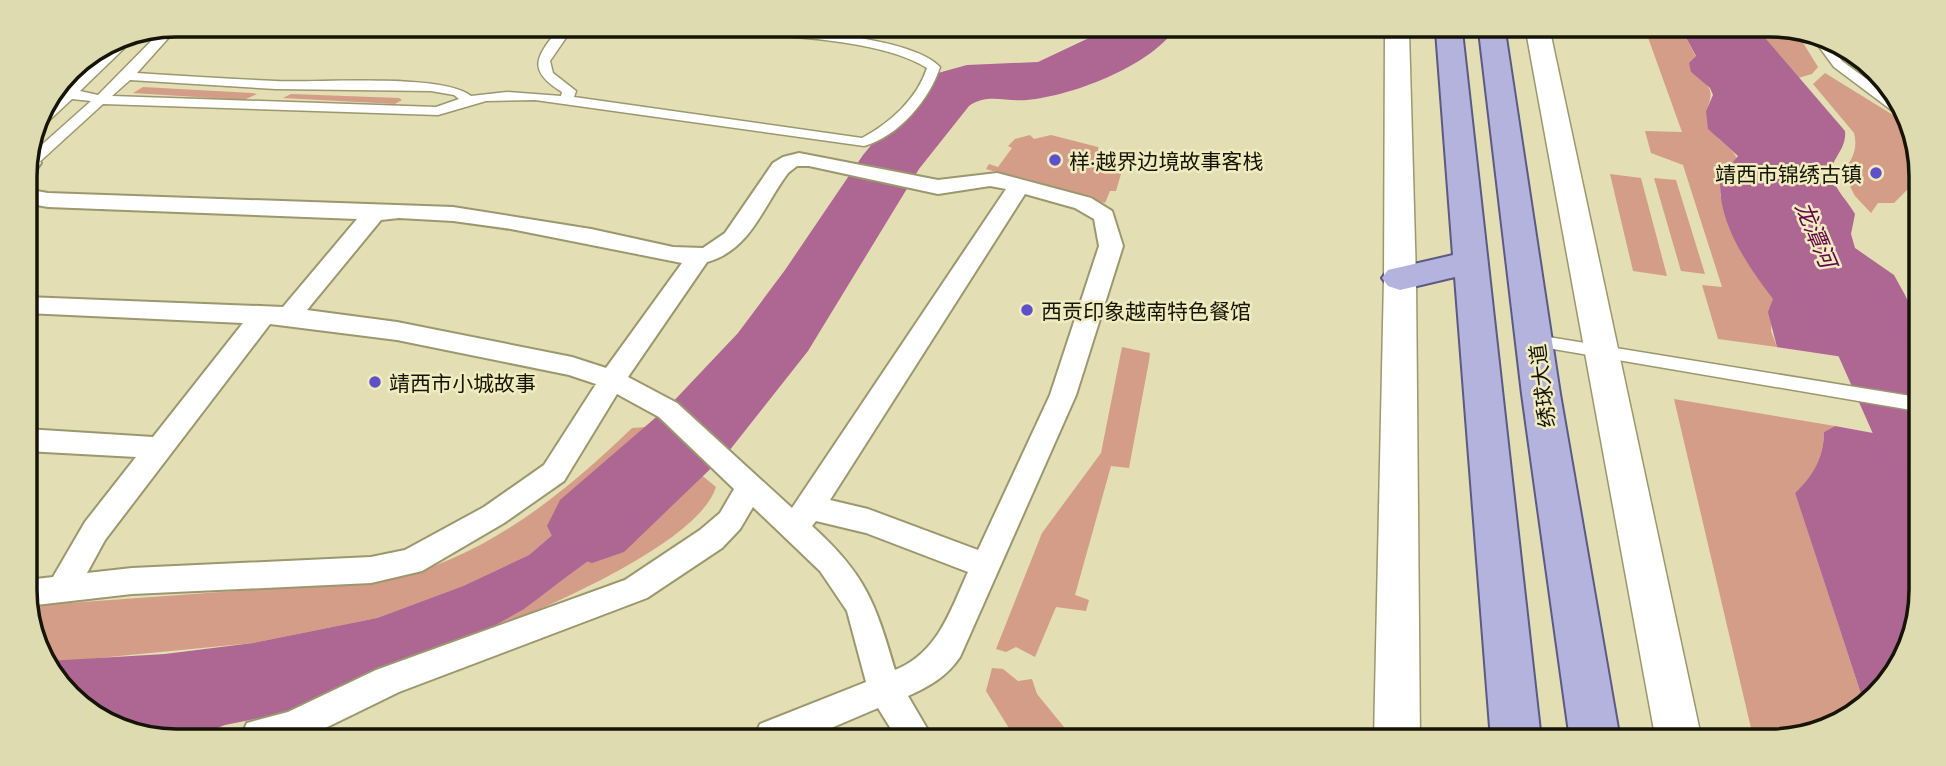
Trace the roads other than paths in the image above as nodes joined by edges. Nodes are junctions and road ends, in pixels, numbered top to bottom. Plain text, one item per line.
1 (163, 37) edge
2 (559, 37) edge
3 (803, 37) edge
4 (1397, 37) edge
5 (1450, 37) edge
6 (1493, 37) edge
7 (1539, 37) edge
8 (117, 49) edge
9 (1827, 49) edge
10 (127, 76) junction
11 (276, 85) junction
12 (63, 93) edge
13 (70, 93) junction
14 (466, 98) junction
15 (99, 100) junction
16 (566, 100) junction
17 (1887, 100) edge
18 (257, 106) junction
19 (54, 108) edge
20 (38, 155) edge
21 (1019, 186) junction
22 (37, 198) edge
23 (374, 213) junction
24 (698, 258) junction
25 (1471, 262) junction
26 (1400, 278) junction
27 (37, 305) edge
28 (276, 316) junction
29 (1536, 341) junction
30 (1601, 351) junction
31 (612, 380) junction
32 (1909, 403) edge
33 (37, 441) edge
34 (160, 448) junction
35 (743, 481) junction
36 (813, 503) junction
37 (794, 527) junction
38 (984, 565) junction
39 (64, 586) junction
40 (37, 591) edge
41 (884, 688) junction
42 (283, 729) edge
43 (788, 729) edge
44 (910, 729) edge
45 (1397, 729) edge
46 (1515, 729) edge
47 (1593, 729) edge
48 (1677, 729) edge

1 - 10 lane
2 - 16 lane
3 - 16 lane
4 - 26 street
5 - 25 main road
6 - 29 main road, 绣球大道
7 - 30 street
8 - 13 lane
9 - 17 lane
10 - 11 lane
10 - 15 lane
11 - 14 lane
11 - 18 lane
12 - 13 lane
13 - 15 lane
13 - 19 lane
14 - 16 lane
14 - 18 lane
15 - 18 lane
15 - 20 lane
21 - 24 street
21 - 36 street
21 - 38 street
22 - 23 street
23 - 24 street
23 - 28 street
24 - 31 street
25 - 26 main road
25 - 46 main road
26 - 45 street
27 - 28 street
28 - 31 street
28 - 34 street
29 - 30 lane
29 - 47 main road, 绣球大道
30 - 32 lane
30 - 48 street
31 - 35 street
31 - 39 street
33 - 34 street
34 - 39 street
35 - 37 street
35 - 42 street
36 - 37 street
36 - 38 street
37 - 41 street
38 - 41 street
39 - 40 street
41 - 43 street
41 - 44 street

